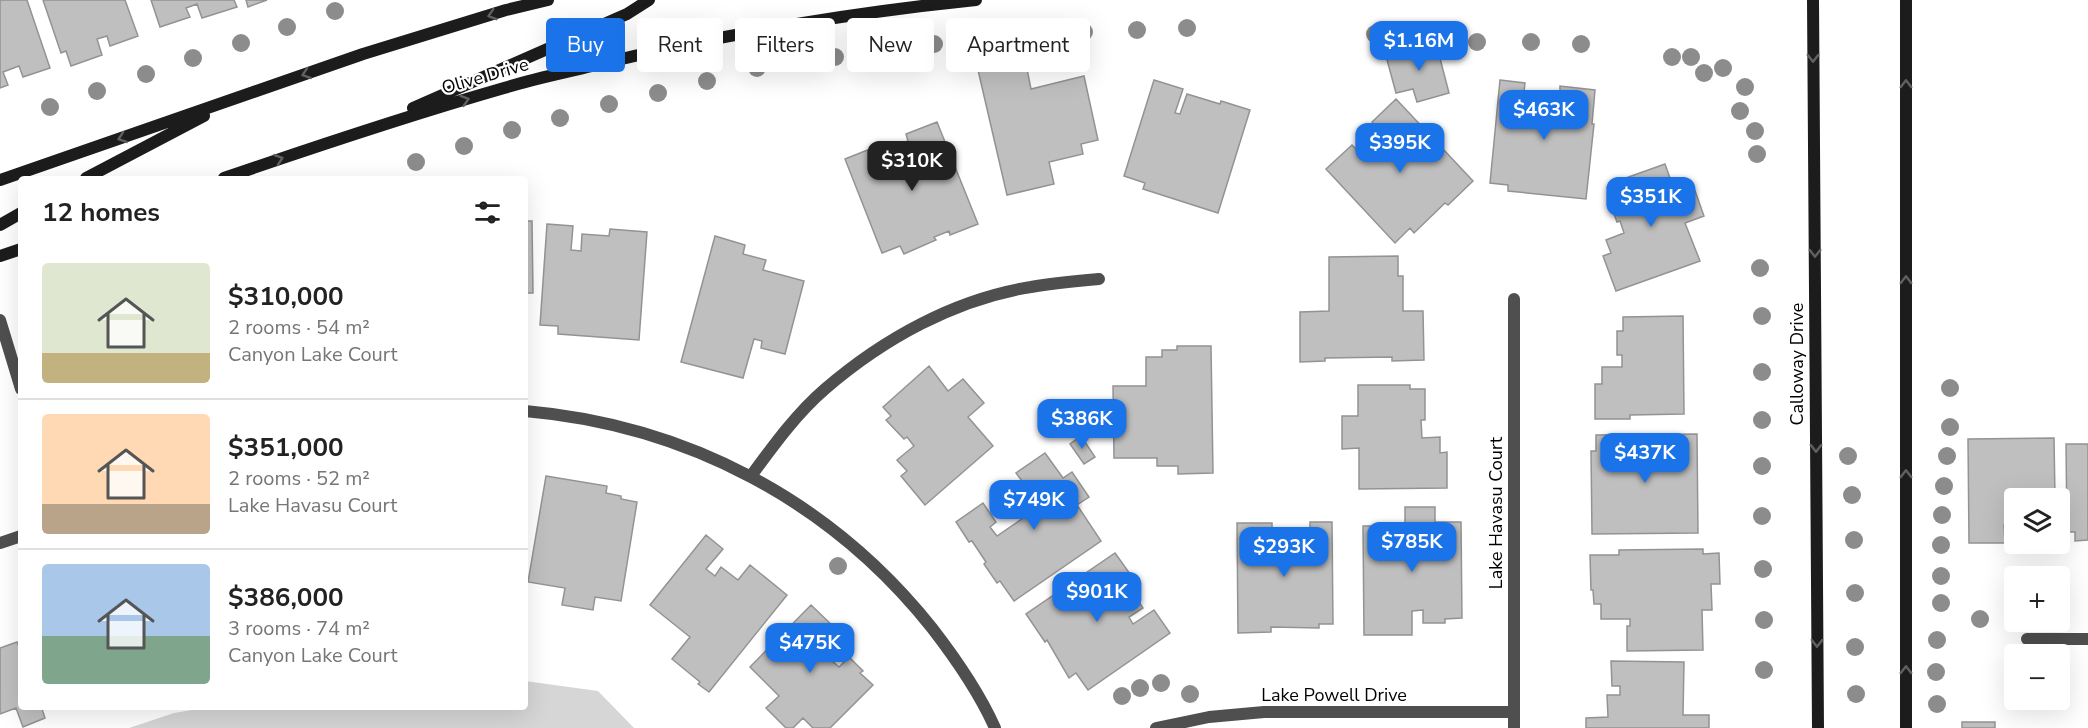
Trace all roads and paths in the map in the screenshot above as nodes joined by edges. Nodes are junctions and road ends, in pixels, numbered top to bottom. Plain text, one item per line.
1 (548, 0) edge
2 (649, 0) edge
3 (976, 0) edge
4 (1813, 0) edge
5 (1906, 0) edge
6 (239, 97) junction
7 (363, 130) junction
8 (90, 176) edge
9 (230, 176) edge
10 (0, 180) edge
11 (18, 215) edge
12 (0, 225) edge
13 (18, 250) edge
14 (0, 256) edge
15 (1099, 279) dead end
16 (1514, 299) dead end
17 (0, 320) edge
18 (18, 379) edge
19 (528, 411) edge
20 (751, 476) junction
21 (18, 537) edge
22 (0, 543) edge
23 (2027, 639) dead end
24 (2088, 639) edge
25 (1514, 712) junction
26 (995, 728) edge
27 (1156, 728) edge
28 (1514, 728) edge
29 (1818, 728) edge
30 (1906, 728) edge

1 -> 6 main road
2 - 7 main road
7 -> 3 main road, Olive Drive
4 -> 29 main road, Calloway Drive
30 -> 5 main road
6 - 8 main road
6 -> 10 main road
9 -> 7 main road, Olive Drive
11 - 12 main road
13 - 14 main road
15 - 20 street
16 - 25 street, Lake Havasu Court
17 - 18 street
19 - 20 street
20 - 26 street
21 - 22 street
23 - 24 street
25 - 27 street, Lake Powell Drive
25 - 28 street, Lake Havasu Court

